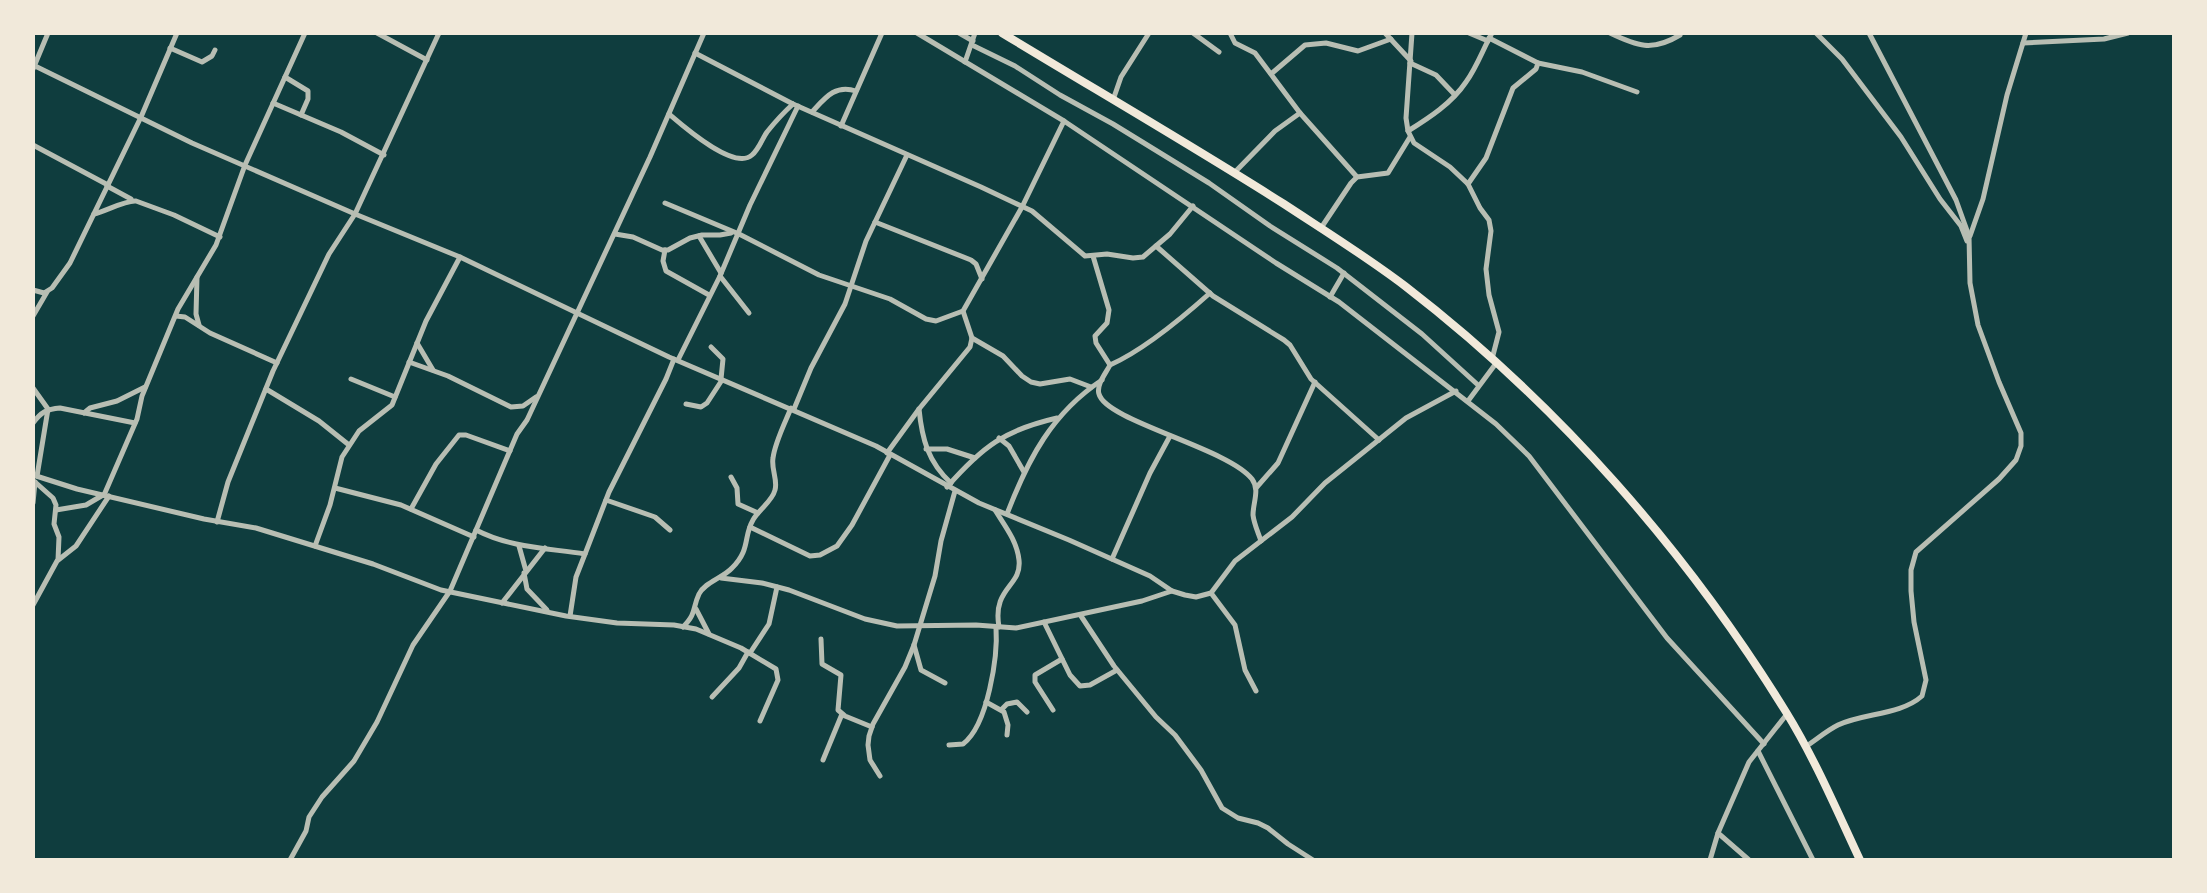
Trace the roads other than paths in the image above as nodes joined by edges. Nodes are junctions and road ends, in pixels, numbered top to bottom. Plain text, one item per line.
1 (48, 33) edge
2 (177, 33) edge
3 (304, 33) edge
4 (377, 33) edge
5 (439, 33) edge
6 (704, 33) edge
7 (882, 33) edge
8 (917, 33) edge
9 (959, 33) edge
10 (975, 33) edge
11 (1002, 33) edge
12 (1149, 33) edge
13 (1193, 33) edge
14 (1230, 33) edge
15 (1385, 33) edge
16 (1412, 33) edge
17 (1469, 33) edge
18 (1610, 33) edge
19 (1816, 33) edge
20 (1869, 33) edge
21 (2026, 33) edge
22 (2128, 33) edge
23 (388, 36) edge
24 (1680, 36) dead end
25 (1490, 37) edge
26 (1391, 39) junction
27 (972, 43) junction
28 (2024, 43) junction
29 (170, 48) junction
30 (215, 50) dead end
31 (1219, 52) dead end
32 (695, 53) junction
33 (427, 60) junction
34 (965, 62) junction
35 (1410, 62) junction
36 (1538, 63) junction
37 (34, 66) edge
38 (1271, 74) junction
39 (285, 77) junction
40 (856, 91) junction
41 (1637, 92) dead end
42 (1455, 94) junction
43 (1113, 100) junction
44 (273, 103) junction
45 (795, 105) junction
46 (812, 112) junction
47 (1300, 113) junction
48 (668, 114) junction
49 (301, 115) junction
50 (141, 117) junction
51 (1064, 121) junction
52 (841, 126) junction
53 (1409, 134) junction
54 (33, 145) edge
55 (383, 155) junction
56 (907, 155) junction
57 (245, 165) junction
58 (1234, 173) junction
59 (1357, 177) junction
60 (1468, 184) junction
61 (107, 186) junction
62 (134, 201) junction
63 (665, 203) dead end
64 (1193, 206) junction
65 (1022, 207) junction
66 (94, 214) junction
67 (355, 214) junction
68 (876, 222) junction
69 (1321, 228) junction
70 (736, 233) junction
71 (615, 234) junction
72 (699, 236) junction
73 (1969, 236) junction
74 (220, 237) junction
75 (1156, 246) junction
76 (1969, 247) junction
77 (665, 250) junction
78 (1093, 256) junction
79 (460, 257) junction
80 (1344, 273) junction
81 (721, 274) junction
82 (197, 277) junction
83 (982, 279) junction
84 (851, 285) junction
85 (33, 290) edge
86 (48, 290) junction
87 (1210, 293) junction
88 (709, 295) junction
89 (1330, 296) junction
90 (963, 311) junction
91 (579, 312) junction
92 (750, 313) dead end
93 (33, 316) edge
94 (176, 316) junction
95 (199, 325) junction
96 (972, 338) junction
97 (416, 343) junction
98 (711, 347) dead end
99 (676, 359) junction
100 (1494, 360) junction
101 (409, 362) junction
102 (277, 363) junction
103 (1110, 365) junction
104 (433, 371) junction
105 (351, 379) dead end
106 (722, 379) junction
107 (1102, 379) junction
108 (1315, 382) junction
109 (1478, 385) junction
110 (146, 387) junction
111 (1091, 387) junction
112 (33, 388) edge
113 (266, 389) junction
114 (1456, 391) junction
115 (395, 397) junction
116 (536, 397) junction
117 (1468, 401) junction
118 (686, 404) dead end
119 (48, 408) junction
120 (793, 408) junction
121 (919, 409) junction
122 (84, 413) junction
123 (1058, 418) junction
124 (33, 423) edge
125 (135, 423) junction
126 (1170, 436) junction
127 (999, 438) junction
128 (1379, 440) junction
129 (349, 445) junction
130 (926, 449) junction
131 (510, 451) junction
132 (889, 454) junction
133 (975, 458) junction
134 (1024, 472) junction
135 (35, 477) edge
136 (731, 477) dead end
137 (949, 485) junction
138 (335, 488) junction
139 (1256, 488) junction
140 (955, 491) junction
141 (105, 495) junction
142 (606, 500) junction
143 (33, 503) edge
144 (411, 509) junction
145 (995, 509) junction
146 (56, 510) junction
147 (758, 513) junction
148 (1007, 514) junction
149 (217, 522) junction
150 (750, 527) junction
151 (670, 530) dead end
152 (475, 534) junction
153 (1261, 541) junction
154 (315, 546) junction
155 (519, 546) junction
156 (545, 548) junction
157 (584, 554) junction
158 (1112, 559) junction
159 (58, 561) junction
160 (525, 572) junction
161 (721, 578) junction
162 (777, 587) junction
163 (1172, 591) junction
164 (450, 592) junction
165 (1211, 593) junction
166 (502, 603) junction
167 (33, 605) edge
168 (696, 609) junction
169 (548, 612) junction
170 (1081, 615) junction
171 (570, 616) junction
172 (1044, 622) junction
173 (919, 626) junction
174 (683, 627) junction
175 (998, 627) junction
176 (709, 634) junction
177 (821, 639) dead end
178 (914, 645) junction
179 (749, 653) junction
180 (1062, 659) junction
181 (1117, 670) junction
182 (945, 682) dead end
183 (1256, 691) dead end
184 (712, 697) dead end
185 (986, 702) junction
186 (1002, 709) junction
187 (1053, 710) dead end
188 (1027, 712) dead end
189 (842, 714) junction
190 (1787, 714) junction
191 (760, 721) dead end
192 (872, 727) junction
193 (1007, 735) dead end
194 (1764, 744) junction
195 (949, 745) dead end
196 (1805, 747) junction
197 (1758, 751) junction
198 (823, 760) dead end
199 (880, 776) dead end
200 (1718, 833) junction
201 (290, 860) edge
202 (1313, 860) edge
203 (1710, 860) edge
204 (1749, 860) edge
205 (1813, 860) edge
206 (1860, 860) edge

1 - 37 street
2 - 29 street
3 - 39 street
4 - 23 street
5 - 33 street
6 - 32 street
7 - 40 street
8 - 34 street
9 - 27 street
10 - 27 street
11 - 43 highway
12 - 43 street
13 - 31 street
14 - 38 street
15 - 26 street
16 - 35 street
17 - 25 street
18 - 24 street
19 - 76 street
20 - 73 street
21 - 28 street
22 - 28 street
23 - 33 street
25 - 36 street
25 - 42 street
26 - 35 street
26 - 38 street
27 - 34 street
27 - 80 street
28 - 73 street
29 - 30 street
29 - 50 street
32 - 45 street
32 - 48 street
33 - 55 street
34 - 51 street
35 - 42 street
35 - 53 street
36 - 41 street
36 - 60 street
37 - 50 street
38 - 47 street
39 - 44 street
39 - 49 street
40 - 46 street
40 - 52 street
42 - 53 street
43 - 58 highway
44 - 49 street
44 - 57 street
45 - 46 street
45 - 48 street
45 - 70 street
46 - 52 street
47 - 58 street
47 - 59 street
48 - 71 street
49 - 55 street
50 - 57 street
50 - 61 street
51 - 64 street
51 - 65 street
52 - 56 street
53 - 59 street
53 - 60 street
54 - 61 street
55 - 67 street
56 - 65 street
56 - 68 street
57 - 67 street
57 - 74 street
58 - 69 highway
59 - 69 street
60 - 100 street
61 - 62 street
61 - 66 street
62 - 66 street
62 - 74 street
63 - 70 street
64 - 75 street
64 - 89 street
65 - 78 street
65 - 83 street
66 - 86 street
67 - 79 street
67 - 102 street
68 - 83 street
68 - 84 street
69 - 100 highway
70 - 72 street
70 - 81 street
70 - 84 street
71 - 77 street
71 - 91 street
72 - 77 street
72 - 81 street
73 - 76 street
74 - 82 street
75 - 78 street
75 - 87 street
76 - 196 street
77 - 88 street
78 - 103 street
79 - 91 street
79 - 97 street
80 - 89 street
80 - 109 street
81 - 88 street
81 - 92 street
82 - 94 street
82 - 95 street
83 - 90 street
84 - 90 street
84 - 120 street
85 - 86 street
86 - 93 street
87 - 103 street
87 - 108 street
88 - 99 street
89 - 114 street
90 - 96 street
91 - 99 street
91 - 116 street
94 - 95 street
94 - 110 street
95 - 102 street
96 - 111 street
96 - 121 street
97 - 101 street
97 - 104 street
98 - 106 street
99 - 106 street
99 - 142 street
100 - 109 street
100 - 190 highway
101 - 104 street
101 - 115 street
102 - 113 street
103 - 107 street
104 - 116 street
105 - 115 street
106 - 118 street
106 - 120 street
107 - 111 street
107 - 126 street
108 - 128 street
108 - 139 street
109 - 117 street
110 - 122 street
110 - 125 street
111 - 123 street
112 - 119 street
113 - 129 street
113 - 149 street
114 - 117 street
114 - 128 street
115 - 129 street
116 - 131 street
117 - 194 street
119 - 122 street
119 - 124 street
119 - 135 street
120 - 132 street
120 - 147 street
121 - 130 street
121 - 132 street
122 - 125 street
123 - 127 street
123 - 134 street
125 - 141 street
126 - 139 street
126 - 158 street
127 - 133 street
127 - 134 street
128 - 153 street
129 - 138 street
130 - 133 street
130 - 137 street
131 - 144 street
131 - 152 street
132 - 137 street
132 - 150 street
133 - 137 street
134 - 148 street
135 - 141 street
135 - 143 street
135 - 146 street
136 - 147 street
137 - 140 street
138 - 144 street
138 - 154 street
139 - 153 street
140 - 145 street
140 - 173 street
141 - 146 street
141 - 149 street
141 - 159 street
142 - 151 street
142 - 157 street
144 - 152 street
145 - 148 street
145 - 175 street
146 - 159 street
147 - 150 street
148 - 158 street
149 - 154 street
150 - 161 street
152 - 155 street
152 - 164 street
153 - 165 street
154 - 164 street
155 - 156 street
155 - 160 street
156 - 157 street
156 - 160 street
157 - 171 street
158 - 163 street
159 - 167 street
160 - 166 street
160 - 169 street
161 - 162 street
161 - 168 street
162 - 173 street
162 - 179 street
163 - 165 street
163 - 170 street
164 - 166 street
164 - 201 street
165 - 183 street
166 - 169 street
168 - 174 street
168 - 176 street
169 - 171 street
170 - 172 street
170 - 181 street
171 - 174 street
172 - 175 street
172 - 180 street
173 - 175 street
173 - 178 street
174 - 176 street
175 - 185 street
176 - 179 street
177 - 189 street
178 - 182 street
178 - 192 street
179 - 184 street
179 - 191 street
180 - 181 street
180 - 187 street
181 - 202 street
185 - 186 street
185 - 195 street
186 - 188 street
186 - 193 street
189 - 192 street
189 - 198 street
190 - 194 street
190 - 196 highway
192 - 199 street
194 - 197 street
196 - 206 highway
197 - 200 street
197 - 205 street
200 - 203 street
200 - 204 street

